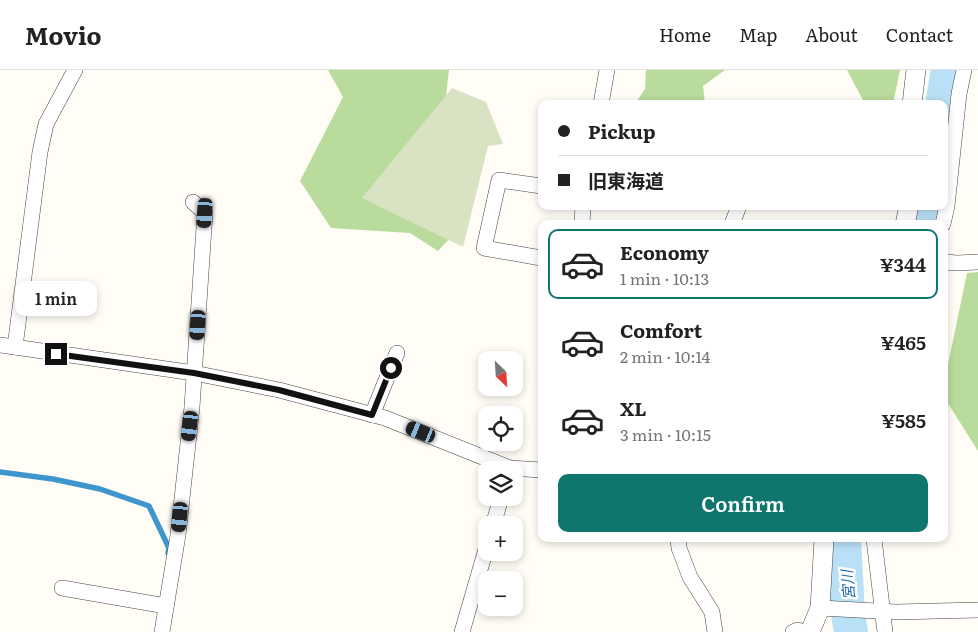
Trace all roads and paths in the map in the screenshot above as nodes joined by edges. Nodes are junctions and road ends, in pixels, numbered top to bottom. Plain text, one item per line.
1 (75, 70) edge
2 (607, 70) edge
3 (916, 70) edge
4 (964, 70) edge
5 (602, 100) edge
6 (912, 100) edge
7 (538, 186) edge
8 (948, 197) edge
9 (193, 202) dead end
10 (538, 257) edge
11 (948, 262) edge
12 (978, 262) edge
13 (8, 346) edge
14 (397, 353) dead end
15 (194, 373) junction
16 (372, 415) junction
17 (490, 461) edge
18 (523, 469) edge
19 (538, 470) edge
20 (678, 542) edge
21 (824, 542) edge
22 (874, 542) edge
23 (482, 561) edge
24 (62, 588) dead end
25 (166, 606) junction
26 (829, 608) junction
27 (978, 610) edge
28 (878, 611) junction
29 (162, 632) edge
30 (462, 632) edge
31 (715, 632) edge
32 (793, 632) edge
33 (802, 632) edge
34 (810, 632) edge
35 (884, 632) edge

1 - 13 street
2 - 5 street
3 - 6 street
4 - 8 street
7 - 10 street
9 - 15 street
11 - 12 street
13 - 15 street
14 - 16 street
15 - 16 street
15 - 25 street
16 - 17 street
18 - 19 street
20 - 31 street
21 - 26 street
22 - 28 street
23 - 30 street
24 - 25 street
25 - 29 street
26 - 28 street
26 - 34 street
27 - 28 street
28 - 35 street
32 - 33 street

